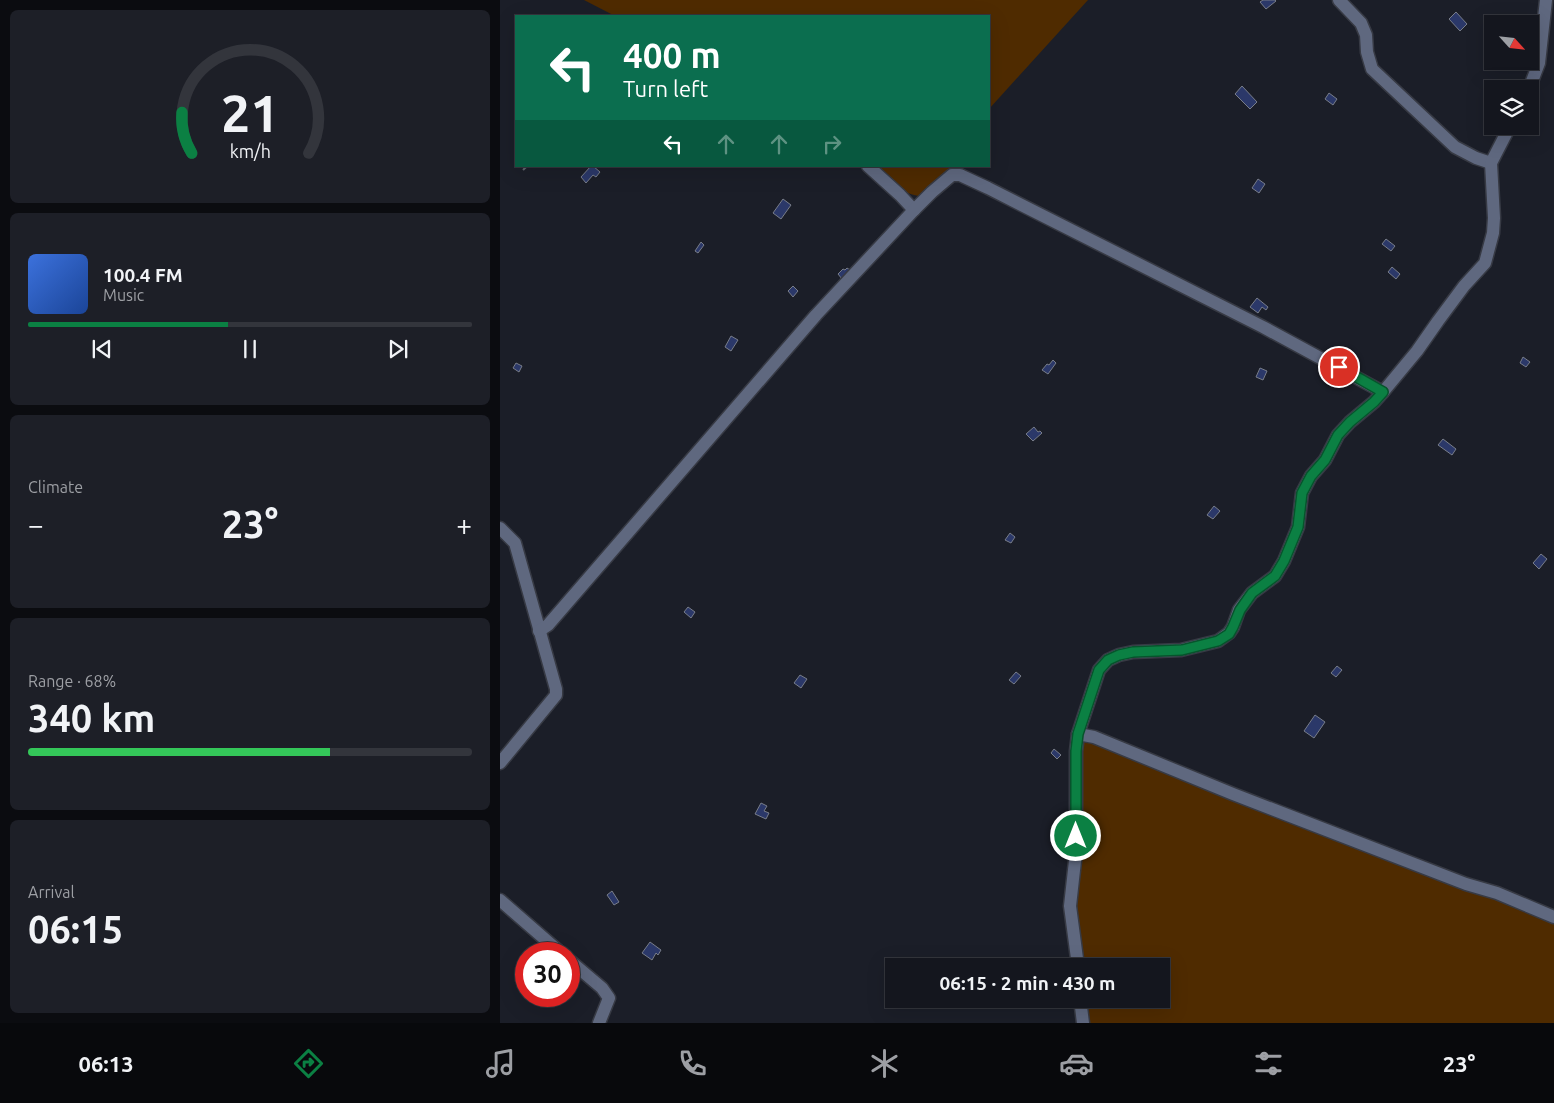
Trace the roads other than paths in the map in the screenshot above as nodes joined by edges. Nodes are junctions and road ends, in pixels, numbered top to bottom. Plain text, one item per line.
1 (1339, 0) edge
2 (1546, 0) edge
3 (1532, 80) edge
4 (1505, 135) edge
5 (1491, 163) junction
6 (869, 167) edge
7 (914, 210) junction
8 (1383, 392) junction
9 (500, 528) edge
10 (539, 630) junction
11 (1078, 734) junction
12 (500, 763) edge
13 (500, 900) edge
14 (1554, 917) edge
15 (548, 942) edge
16 (1077, 958) edge
17 (580, 969) edge
18 (1081, 1008) edge
19 (599, 1023) edge
20 (1083, 1023) edge

1 - 5 street
2 - 3 street
4 - 5 street
5 - 8 street
6 - 7 street
7 - 8 street
7 - 10 street
8 - 11 street
9 - 10 street
10 - 12 street
11 - 14 street
11 - 16 street
13 - 15 street
17 - 19 street
18 - 20 street

